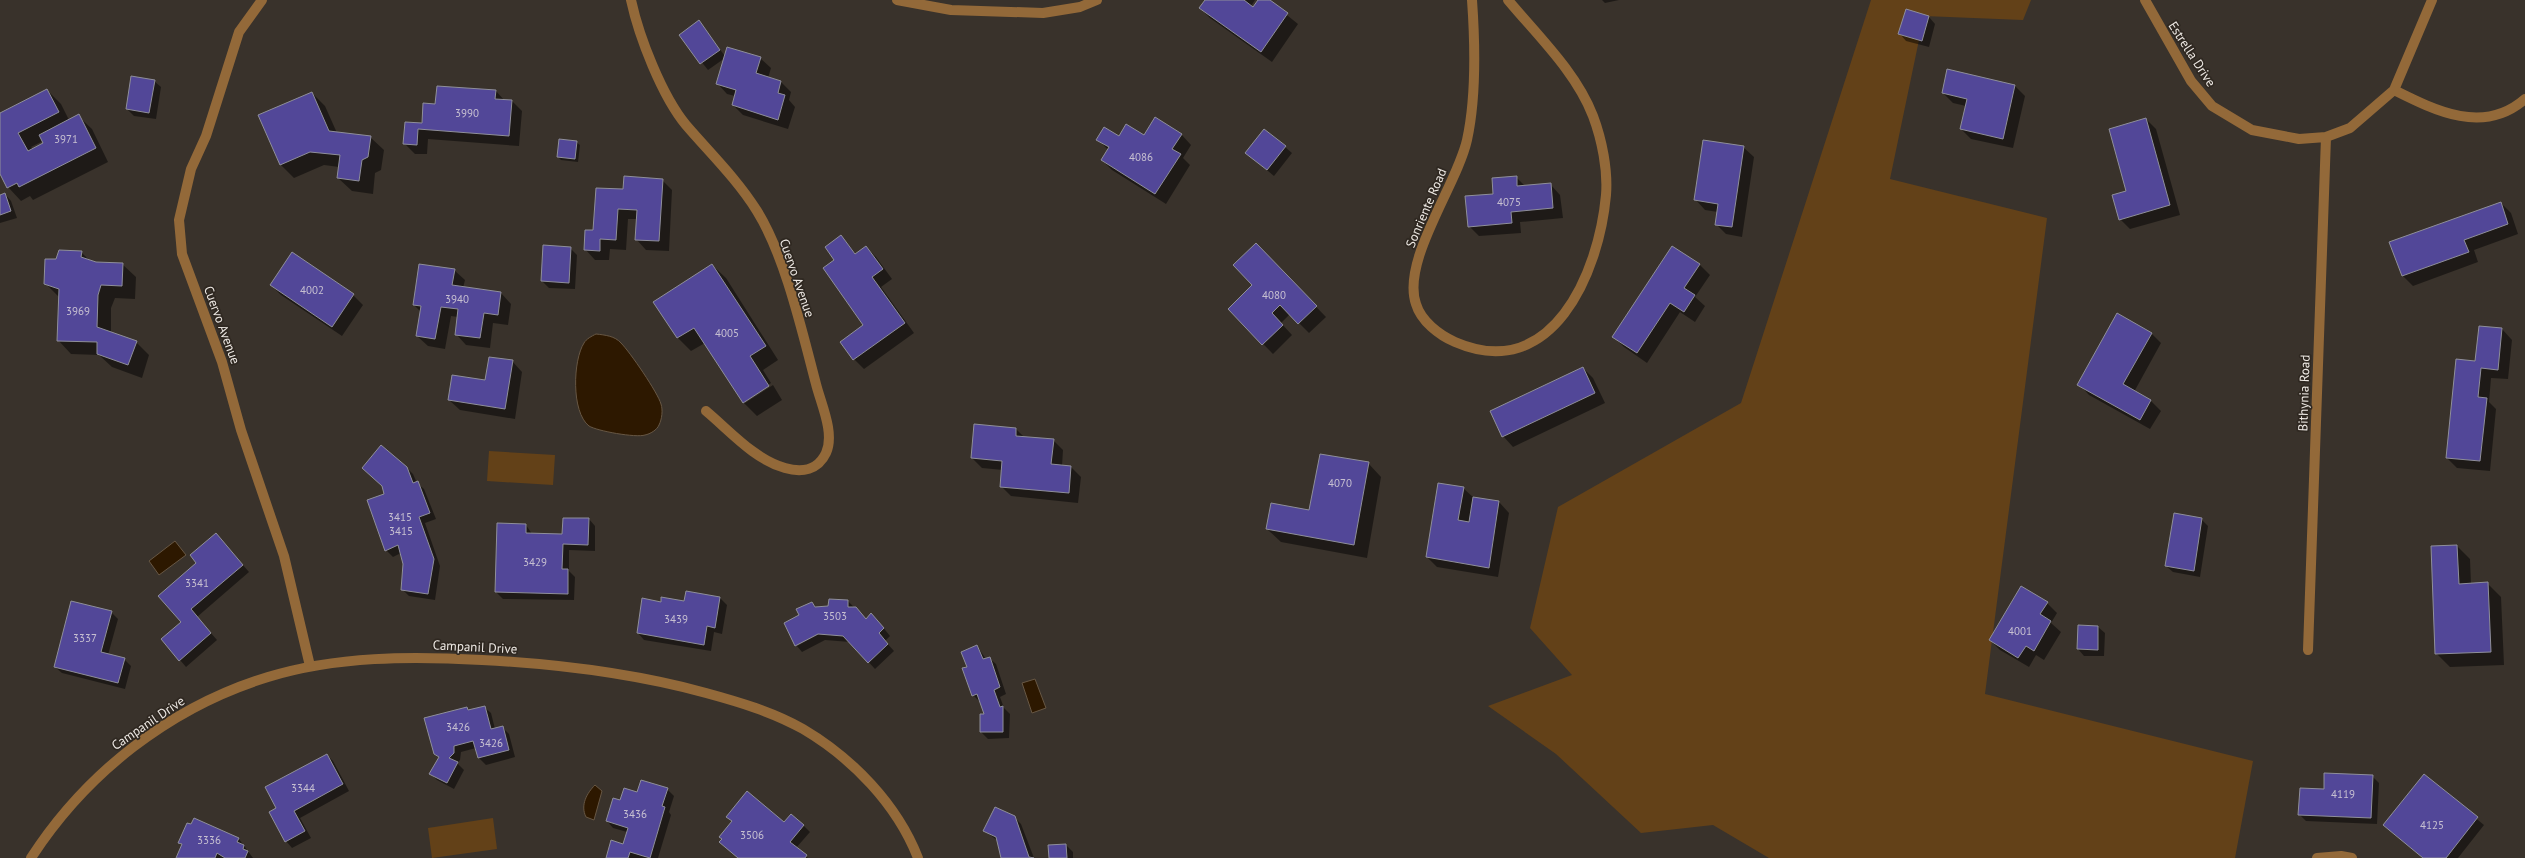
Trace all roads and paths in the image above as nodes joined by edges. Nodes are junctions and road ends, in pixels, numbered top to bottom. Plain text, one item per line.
1 (262, 0) edge
2 (632, 0) edge
3 (897, 0) edge
4 (1097, 0) edge
5 (1472, 0) edge
6 (1508, 0) edge
7 (2145, 0) edge
8 (2432, 0) edge
9 (2394, 90) junction
10 (2525, 99) edge
11 (2326, 137) junction
12 (706, 411) dead end
13 (2308, 650) dead end
14 (310, 666) junction
15 (31, 858) edge
16 (918, 858) edge
17 (2317, 858) edge
18 (2352, 858) edge

1 - 14 street, Cuervo Avenue
2 - 12 street, Cuervo Avenue
3 - 4 street
5 - 6 street, Sonriente Road
7 - 11 street, Estrella Drive
8 - 9 street, Estrella Drive
9 - 10 street
9 - 11 street, Estrella Drive
11 - 13 street, Bithynia Road
14 - 15 street, Campanil Drive
14 - 16 street, Campanil Drive
17 - 18 street

